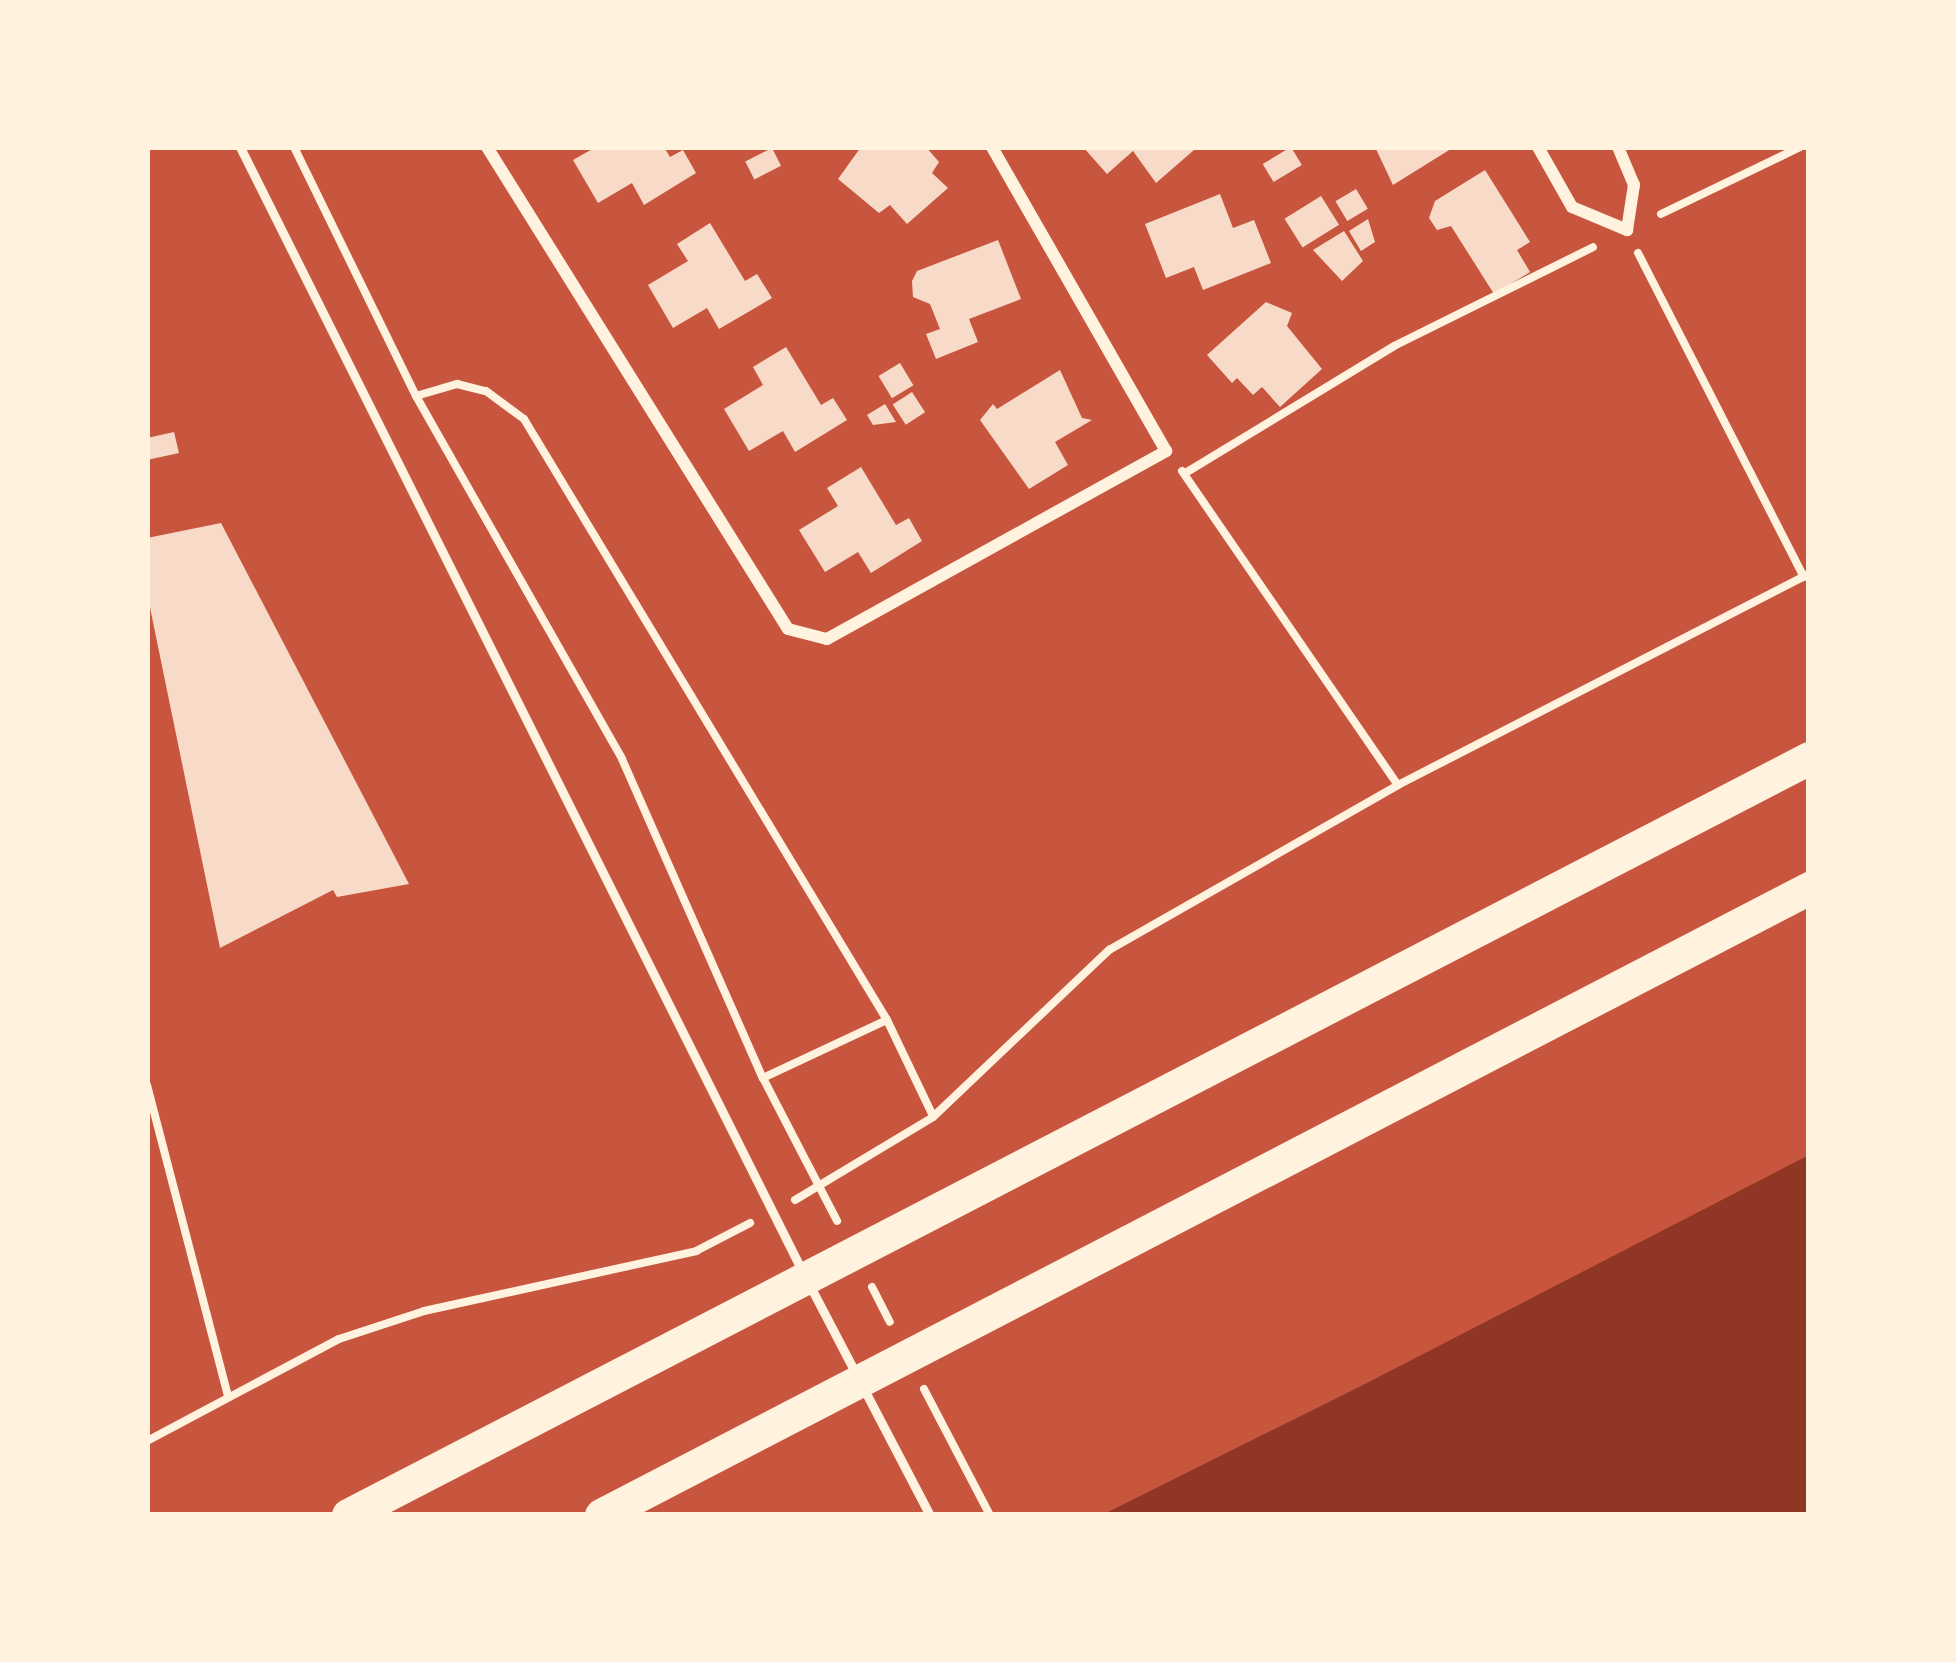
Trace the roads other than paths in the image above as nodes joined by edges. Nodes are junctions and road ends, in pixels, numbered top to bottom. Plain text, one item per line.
1 (240, 147) edge
2 (487, 147) edge
3 (992, 147) edge
4 (1538, 147) edge
5 (1618, 147) edge
6 (1809, 758) edge
7 (1809, 888) edge
8 (348, 1515) edge
9 (601, 1515) edge
10 (930, 1515) edge

1 - 10 lane
2 - 3 street
4 - 5 street
6 - 8 highway
7 - 9 highway

